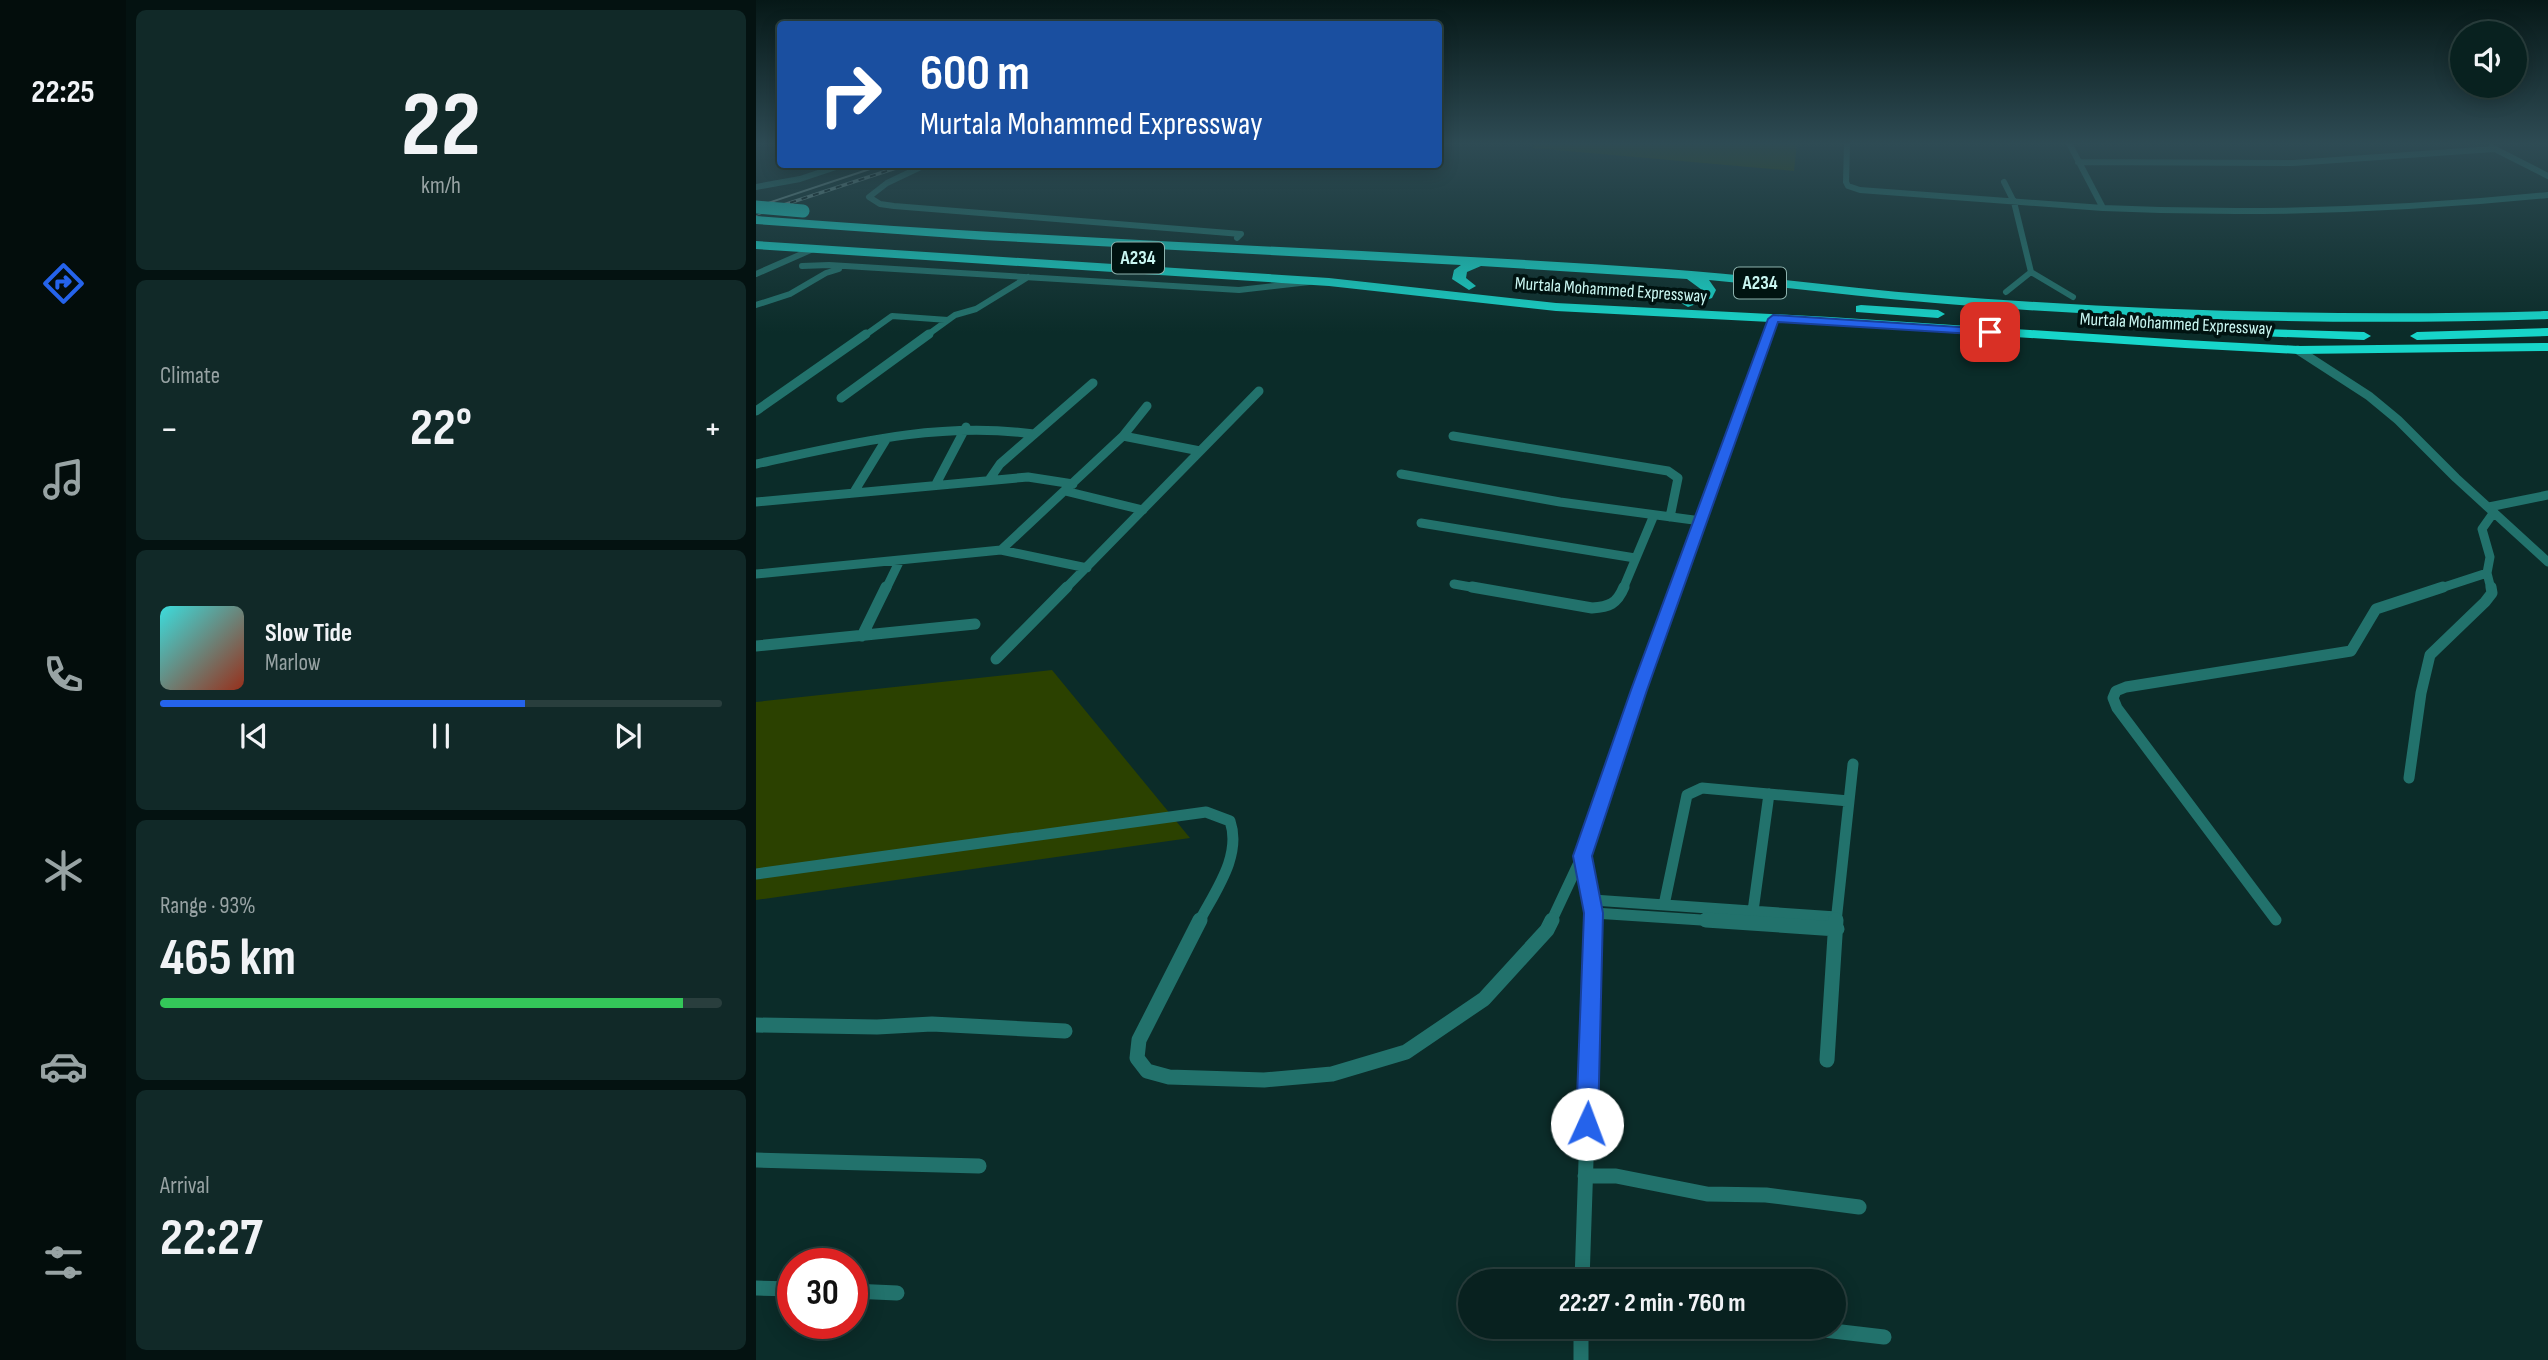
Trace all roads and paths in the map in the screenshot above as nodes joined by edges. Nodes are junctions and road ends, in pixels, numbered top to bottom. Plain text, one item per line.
1 (900, 206) edge
2 (2015, 206) edge
3 (2080, 206) edge
4 (2424, 206) edge
5 (756, 207) edge
6 (2103, 208) joint
7 (932, 219) junction
8 (756, 220) edge
9 (756, 232) edge
10 (996, 237) junction
11 (1237, 238) junction
12 (756, 245) edge
13 (785, 253) junction
14 (1164, 259) junction
15 (1481, 261) junction
16 (1061, 265) junction
17 (802, 266) dead end
18 (848, 266) junction
19 (2031, 272) junction
20 (756, 274) edge
21 (1356, 274) junction
22 (1692, 276) junction
23 (1028, 277) junction
24 (1316, 281) junction
25 (1469, 286) junction
26 (2006, 292) junction
27 (2073, 297) junction
28 (2548, 302) edge
29 (1688, 303) junction
30 (756, 305) edge
31 (2428, 306) junction
32 (2548, 315) edge
33 (1773, 319) junction
34 (948, 320) junction
35 (2342, 320) junction
36 (2548, 332) edge
37 (2351, 336) junction
38 (2548, 347) edge
39 (2298, 350) junction
40 (2454, 350) junction
41 (1093, 383) dead end
42 (1259, 391) dead end
43 (841, 398) dead end
44 (1147, 407) dead end
45 (756, 411) edge
46 (967, 427) junction
47 (1034, 434) junction
48 (1123, 436) junction
49 (1453, 436) dead end
50 (887, 438) junction
51 (1200, 451) junction
52 (756, 464) edge
53 (1401, 474) dead end
54 (989, 480) junction
55 (936, 484) junction
56 (1069, 488) junction
57 (854, 492) junction
58 (2548, 495) edge
59 (756, 502) edge
60 (1143, 510) junction
61 (2492, 510) junction
62 (1654, 515) junction
63 (1670, 517) junction
64 (1701, 521) junction
65 (1422, 523) dead end
66 (1002, 550) junction
67 (1636, 558) junction
68 (900, 560) junction
69 (2548, 562) edge
70 (1087, 569) junction
71 (2487, 573) junction
72 (756, 574) edge
73 (1454, 584) dead end
74 (975, 624) dead end
75 (862, 636) junction
76 (756, 646) edge
77 (996, 659) dead end
78 (1853, 764) dead end
79 (2409, 778) dead end
80 (1769, 794) junction
81 (1849, 801) junction
82 (1582, 856) junction
83 (756, 874) edge
84 (1664, 905) junction
85 (1594, 906) junction
86 (1753, 911) junction
87 (2276, 920) dead end
88 (1836, 923) junction
89 (756, 1025) edge
90 (1065, 1031) dead end
91 (1827, 1060) dead end
92 (756, 1160) edge
93 (979, 1166) dead end
94 (1585, 1176) junction
95 (1859, 1207) dead end
96 (1582, 1269) edge
97 (756, 1288) edge
98 (777, 1289) edge
99 (868, 1292) edge
100 (897, 1293) dead end
101 (1846, 1333) edge
102 (1884, 1337) dead end
103 (1581, 1339) edge
104 (1581, 1360) edge

1 - 11 street
2 - 19 street
3 - 6 street
4 - 6 street
5 - 7 highway, Murtala Mohammed Expressway, bridge
7 - 10 highway
7 - 11 highway, Murtala Mohammed Expressway
8 - 10 highway, Murtala Mohammed Expressway / A234
9 - 14 highway, Murtala Mohammed Expressway / A234
10 - 15 highway, Murtala Mohammed Expressway / A234
11 - 26 highway, Murtala Mohammed Expressway
12 - 13 highway, Murtala Mohammed Expressway
13 - 16 highway, Murtala Mohammed Expressway
13 - 20 street
14 - 16 highway
14 - 21 highway, Murtala Mohammed Expressway / A234
15 - 22 highway, Murtala Mohammed Expressway / A234
15 - 25 highway
16 - 24 highway, Murtala Mohammed Expressway
17 - 18 street
18 - 23 street
18 - 30 street
19 - 26 street
19 - 27 street
21 - 24 highway
21 - 25 highway, Murtala Mohammed Expressway / A234
22 - 29 highway
22 - 35 highway, Murtala Mohammed Expressway / A234
23 - 24 street
23 - 34 street
24 - 33 highway, Murtala Mohammed Expressway
25 - 29 highway, Murtala Mohammed Expressway / A234
26 - 27 highway, Murtala Mohammed Expressway
27 - 31 highway, Murtala Mohammed Expressway
28 - 31 highway, Murtala Mohammed Expressway
29 - 37 highway, Murtala Mohammed Expressway / A234
31 - 35 highway
32 - 35 highway, Murtala Mohammed Expressway / A234
33 - 39 highway, Murtala Mohammed Expressway
33 - 64 street
34 - 43 street
34 - 45 street
36 - 37 highway, Murtala Mohammed Expressway / A234
37 - 40 highway
38 - 40 highway, Murtala Mohammed Expressway
39 - 40 highway, Murtala Mohammed Expressway
39 - 61 street
41 - 47 street
42 - 51 street
44 - 48 street
46 - 47 street
46 - 50 street
46 - 55 street
47 - 54 street
48 - 51 street
48 - 56 street
49 - 63 street
50 - 52 street
50 - 57 street
51 - 60 street
53 - 62 street
54 - 55 street
54 - 56 street
55 - 57 street
56 - 60 street
56 - 66 street
57 - 59 street
58 - 61 street
60 - 70 street
61 - 69 street
61 - 71 street
62 - 63 street
62 - 67 street
63 - 64 street
64 - 82 street
65 - 67 street
66 - 68 street
66 - 70 street
67 - 73 street
68 - 72 street
68 - 75 street
70 - 77 street
71 - 79 street
71 - 87 street
74 - 75 street
75 - 76 street
78 - 81 street
80 - 81 street
80 - 84 street
80 - 86 street
81 - 88 street
82 - 83 street
82 - 85 street
84 - 85 street
84 - 86 street
85 - 88 street
85 - 94 street
86 - 88 street
88 - 91 street
89 - 90 street
92 - 93 street
94 - 95 street
94 - 96 street
97 - 98 street
99 - 100 street
101 - 102 street
103 - 104 street

